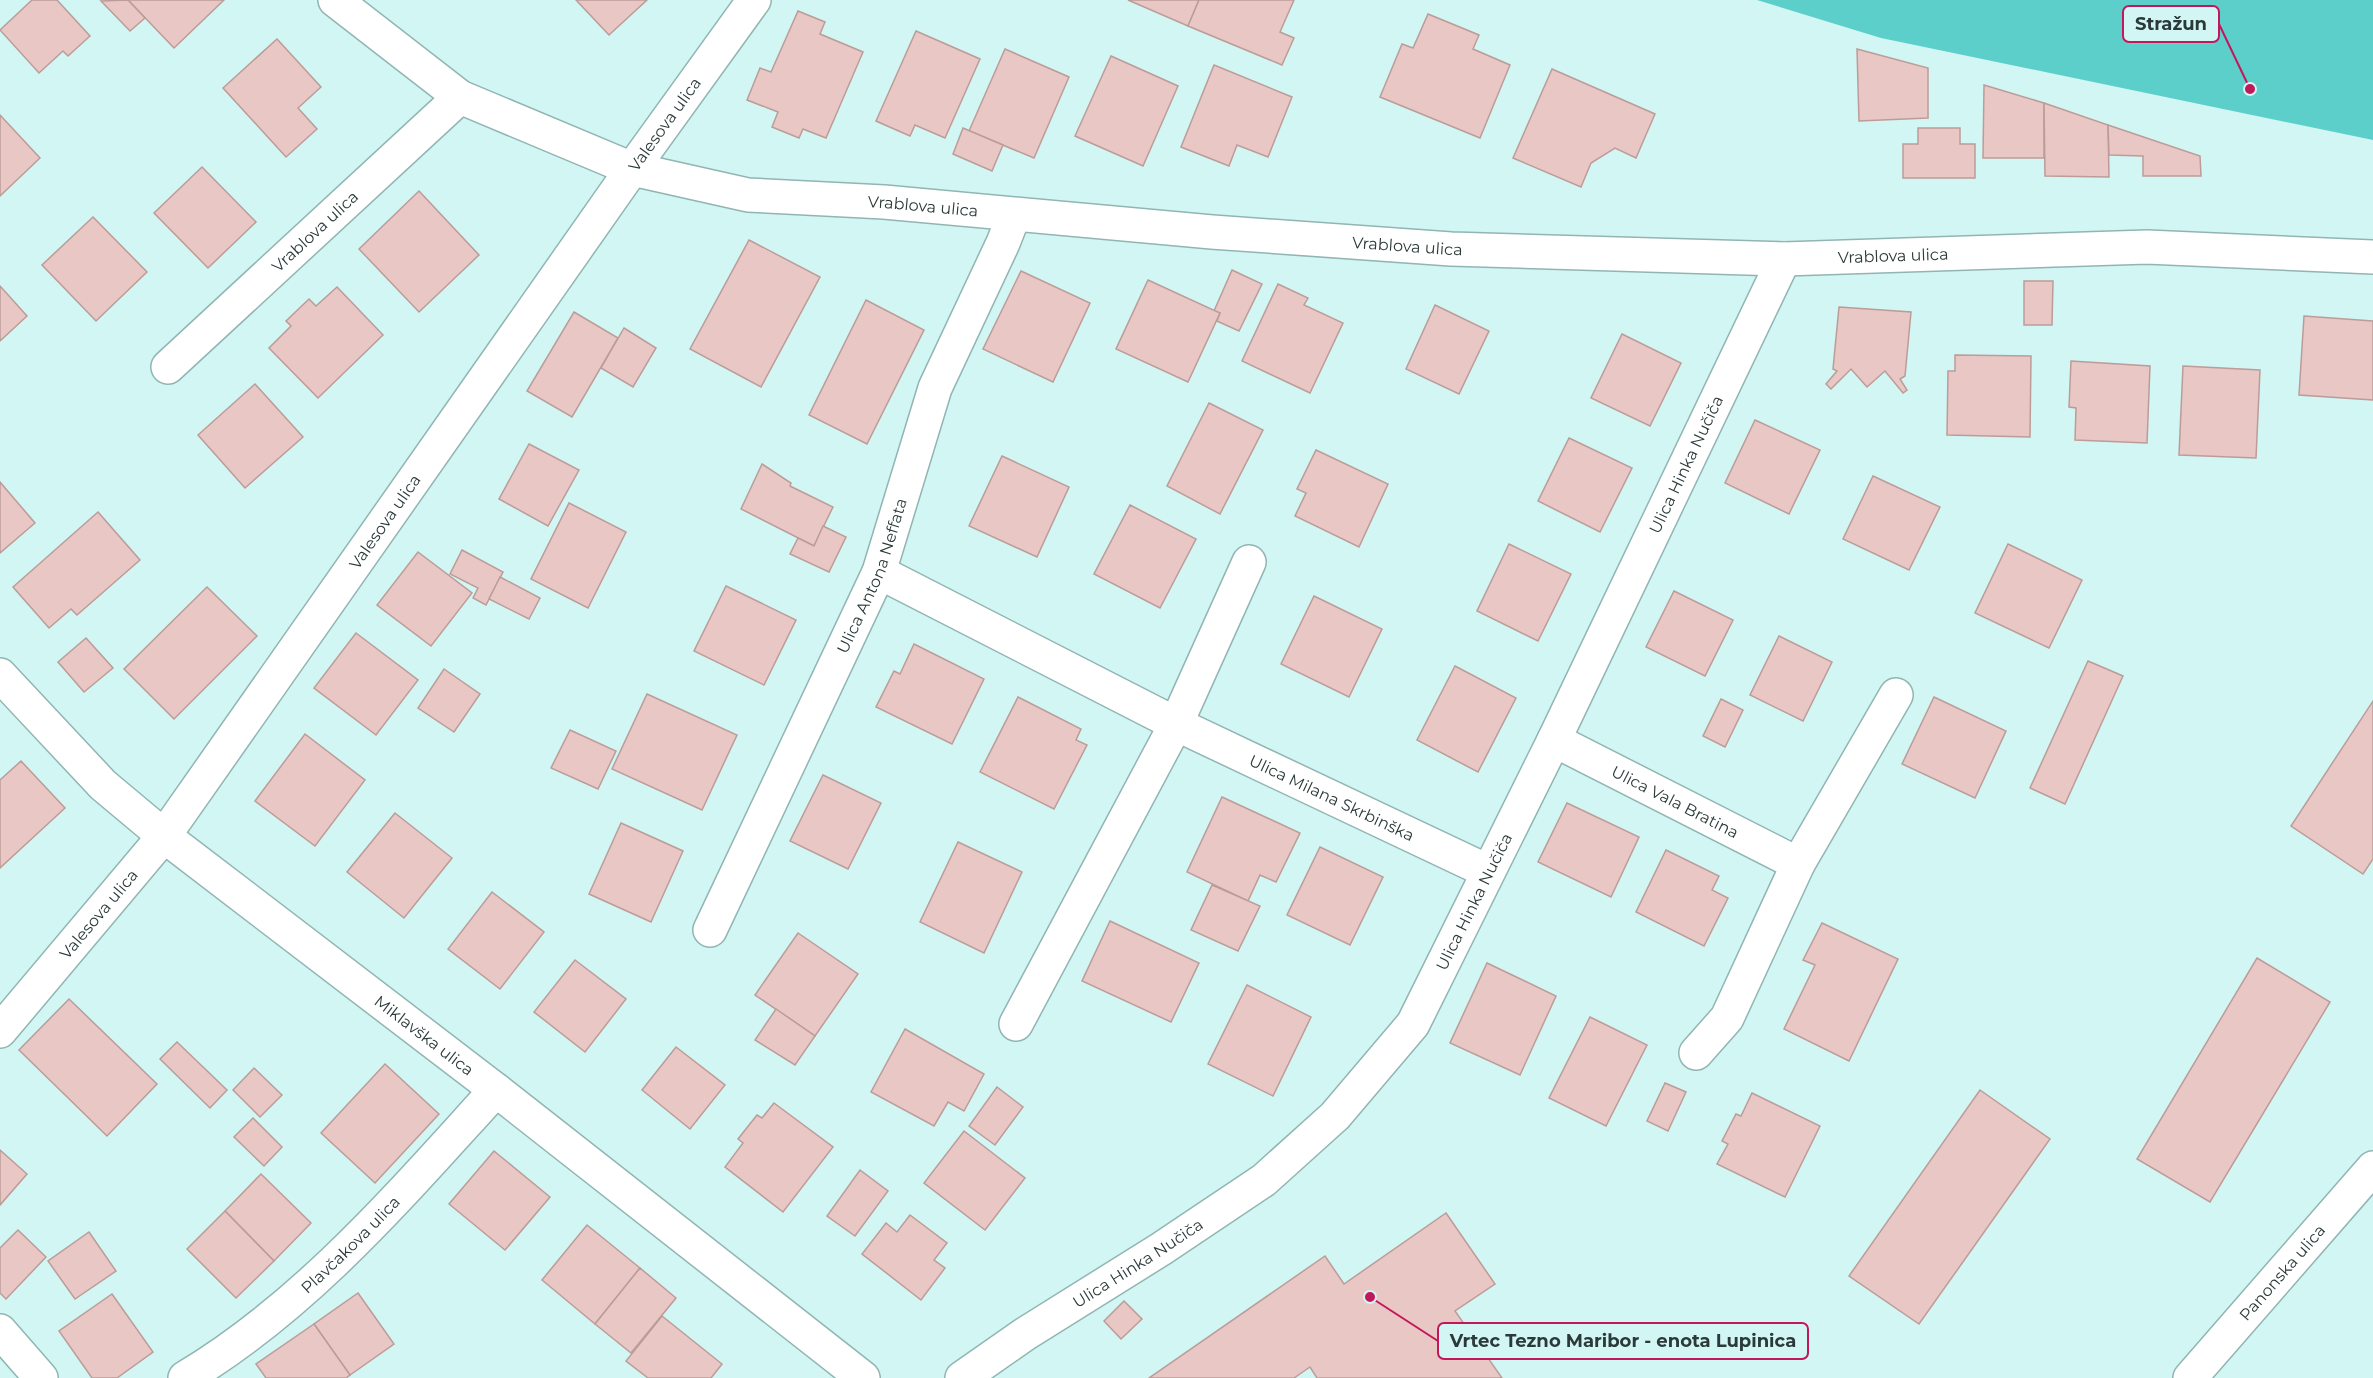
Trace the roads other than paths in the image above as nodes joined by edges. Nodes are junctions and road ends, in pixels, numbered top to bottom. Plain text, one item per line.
1 (335, 0) edge
2 (754, 0) edge
3 (460, 97) junction
4 (632, 169) junction
5 (1014, 215) junction
6 (2373, 257) edge
7 (1784, 259) junction
8 (168, 367) dead end
9 (1249, 562) dead end
10 (879, 572) junction
11 (0, 675) edge
12 (1896, 695) dead end
13 (1176, 724) junction
14 (1554, 740) junction
15 (164, 836) junction
16 (1798, 864) junction
17 (1487, 871) junction
18 (710, 930) dead end
19 (1016, 1024) dead end
20 (0, 1031) edge
21 (1696, 1053) dead end
22 (496, 1090) junction
23 (2373, 1168) edge
24 (0, 1331) edge
25 (41, 1378) edge
26 (185, 1378) edge
27 (863, 1378) edge
28 (962, 1378) edge
29 (2190, 1378) edge

1 - 3 street, Vrablova ulica
2 - 4 street, Valesova ulica
3 - 4 street, Vrablova ulica
3 - 8 street, Vrablova ulica
4 - 5 street, Vrablova ulica
4 - 15 street, Valesova ulica
5 - 7 street, Vrablova ulica
5 - 10 street, Ulica Antona Neffata
6 - 7 street, Vrablova ulica
7 - 14 street, Ulica Hinka Nučiča
9 - 13 street
10 - 13 street, Ulica Milana Skrbinška
10 - 18 street, Ulica Antona Neffata
11 - 15 street, Miklavška ulica
12 - 16 street
13 - 17 street, Ulica Milana Skrbinška
13 - 19 street
14 - 16 street, Ulica Vala Bratina
14 - 17 street, Ulica Hinka Nučiča
15 - 20 street, Valesova ulica
15 - 22 street, Miklavška ulica
16 - 21 street
17 - 28 street, Ulica Hinka Nučiča
22 - 26 street, Plavčakova ulica
22 - 27 street, Miklavška ulica
23 - 29 street, Panonska ulica
24 - 25 street

